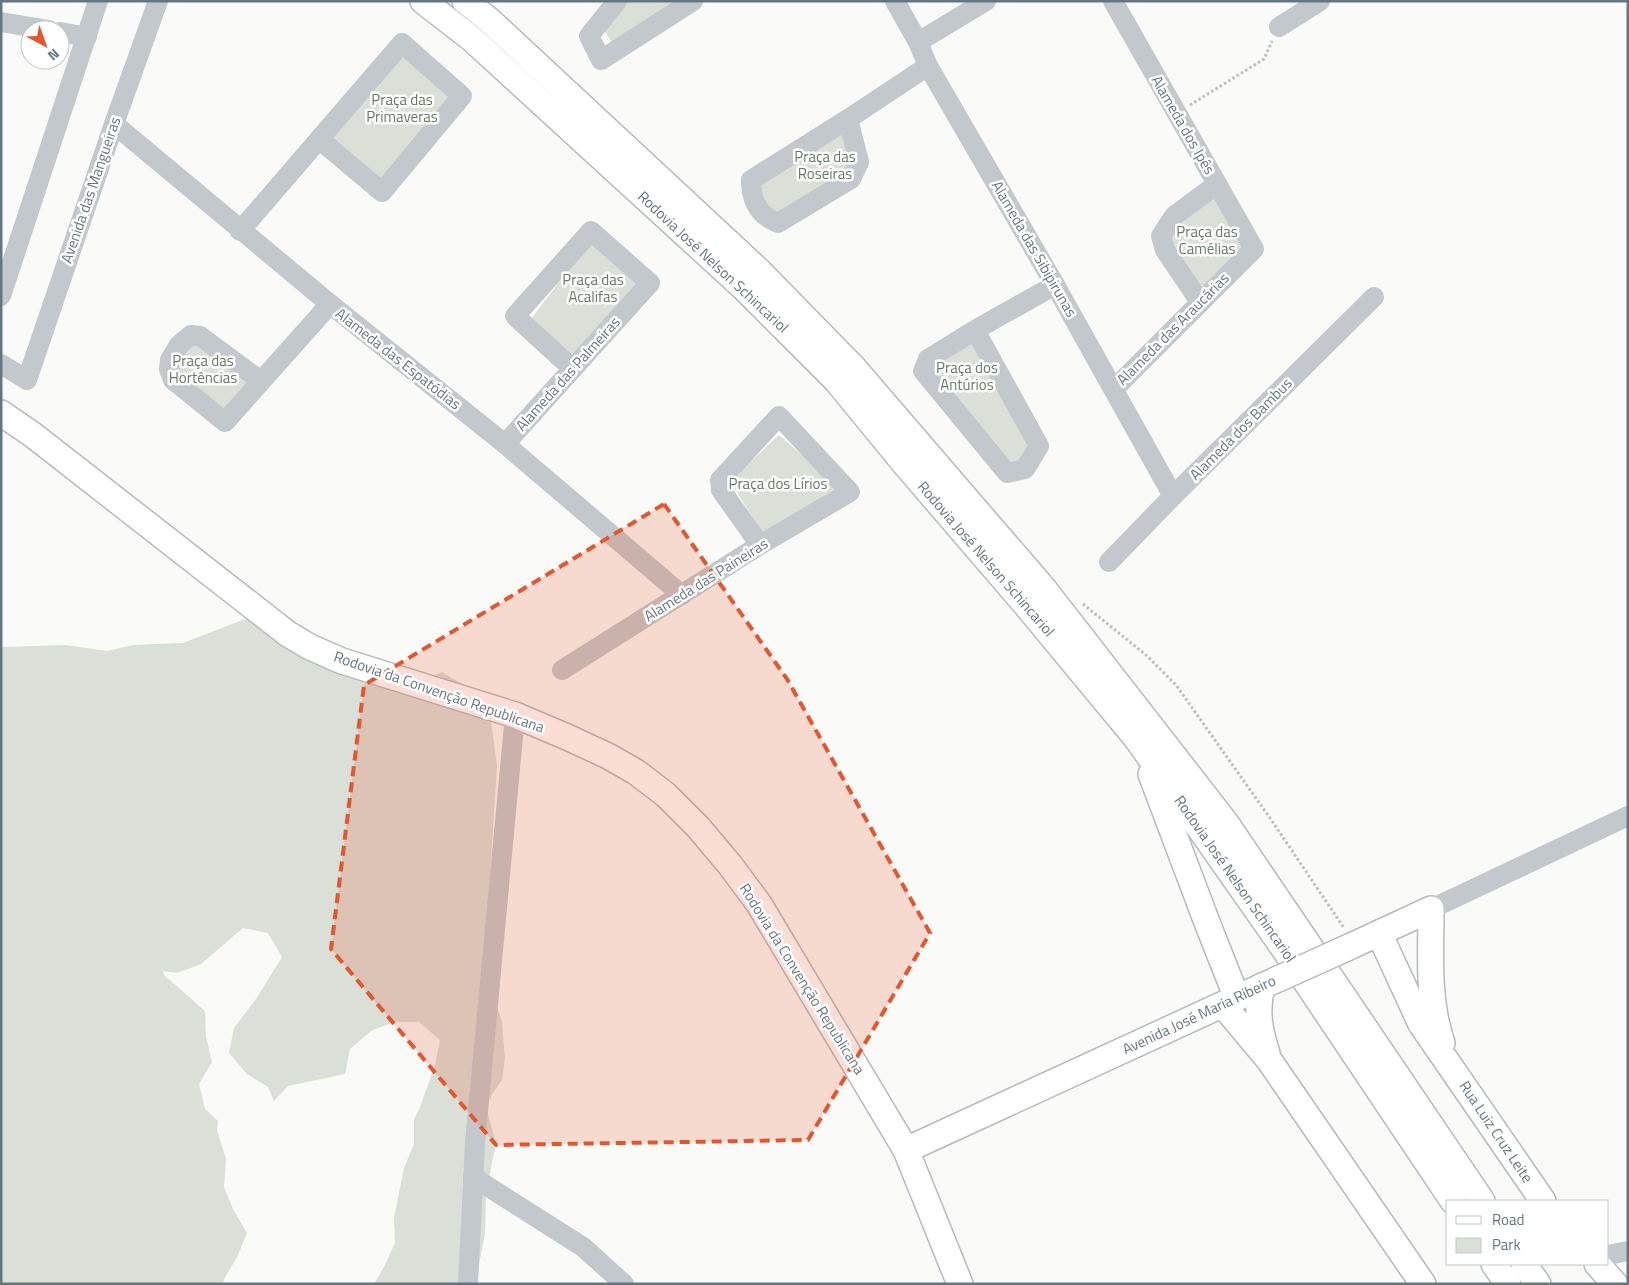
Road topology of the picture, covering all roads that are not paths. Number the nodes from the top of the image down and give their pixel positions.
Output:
1 (98, 1) edge
2 (158, 1) edge
3 (423, 1) edge
4 (465, 1) edge
5 (617, 1) edge
6 (693, 1) edge
7 (895, 1) edge
8 (986, 1) edge
9 (1112, 1) edge
10 (1320, 1) edge
11 (1, 22) edge
12 (20, 25) edge
13 (1278, 27) road end
14 (70, 34) edge
15 (87, 37) junction
16 (918, 42) junction
17 (928, 66) junction
18 (848, 120) junction
19 (114, 124) junction
20 (319, 139) junction
21 (1217, 184) junction
22 (240, 231) junction
23 (1254, 249) joint
24 (1055, 285) junction
25 (1, 296) edge
26 (1374, 297) dead end
27 (1200, 302) junction
28 (330, 304) junction
29 (975, 330) junction
30 (1, 364) edge
31 (573, 369) junction
32 (260, 381) junction
33 (1114, 389) junction
34 (1, 413) edge
35 (505, 444) junction
36 (1173, 496) junction
37 (760, 545) junction
38 (1109, 562) dead end
39 (682, 594) junction
40 (562, 670) dead end
41 (515, 715) junction
42 (1138, 739) junction
43 (1628, 816) edge
44 (1431, 909) junction
45 (1379, 933) junction
46 (1270, 982) junction
47 (1230, 1001) junction
48 (1269, 1060) junction
49 (1449, 1062) junction
50 (906, 1150) junction
51 (473, 1177) junction
52 (1452, 1200) edge
53 (1481, 1200) edge
54 (1542, 1200) edge
55 (1628, 1251) edge
56 (1609, 1255) edge
57 (1495, 1265) edge
58 (1525, 1265) edge
59 (1598, 1265) edge
60 (468, 1284) edge
61 (624, 1284) edge
62 (960, 1284) edge
63 (1423, 1284) edge
64 (1508, 1284) edge
65 (1538, 1284) edge
66 (1615, 1284) edge

1 - 15 street
2 - 19 street, Avenida das Mangueiras
3 - 42 main road, Rodovia José Nelson Schincariol
4 - 53 main road, Rodovia José Nelson Schincariol
5 - 6 street
7 - 16 street, Alameda das Sibipirunas
8 - 16 street
9 - 21 street, Alameda dos Ipês
10 - 13 street
11 - 12 street
14 - 15 street
15 - 25 street
16 - 17 street, Alameda das Sibipirunas
17 - 18 street
17 - 24 street, Alameda das Sibipirunas
18 - 18 street
19 - 22 street, Alameda das Espatódias
19 - 30 street, Avenida das Mangueiras
20 - 20 street
20 - 22 street
21 - 23 street, Alameda dos Ipês
21 - 27 street
22 - 28 street, Alameda das Espatódias
23 - 27 street, Alameda das Araucárias
24 - 29 street
24 - 33 street, Alameda das Sibipirunas
26 - 36 street, Alameda dos Bambus
27 - 33 street, Alameda das Araucárias
28 - 32 street
28 - 35 street, Alameda das Espatódias
29 - 29 street
31 - 31 street, Alameda das Palmeiras
31 - 35 street, Alameda das Palmeiras
32 - 32 street
33 - 36 street, Alameda das Sibipirunas
34 - 41 main road, Rodovia da Convenção Republicana
35 - 39 street, Alameda das Espatódias
36 - 38 street, Alameda dos Bambus
37 - 37 street, Alameda das Paineiras
37 - 39 street, Alameda das Paineiras
39 - 40 street, Alameda das Paineiras
41 - 50 main road, Rodovia da Convenção Republicana
41 - 51 street
42 - 47 main road
42 - 52 main road, Rodovia José Nelson Schincariol
43 - 44 street, Avenida José Maria Ribeiro
44 - 45 main road, Avenida José Maria Ribeiro
44 - 49 main road, Rua Luiz Cruz Leite
45 - 46 main road, Avenida José Maria Ribeiro, bridge
45 - 49 main road, Rua Luiz Cruz Leite
46 - 47 main road, Avenida José Maria Ribeiro
46 - 48 main road
47 - 48 main road
47 - 50 main road, Avenida José Maria Ribeiro
48 - 63 main road
49 - 54 main road, Rua Luiz Cruz Leite
50 - 62 main road, Rodovia da Convenção Republicana
51 - 60 street
51 - 61 street
55 - 56 street
57 - 64 main road
58 - 65 main road
59 - 66 main road

